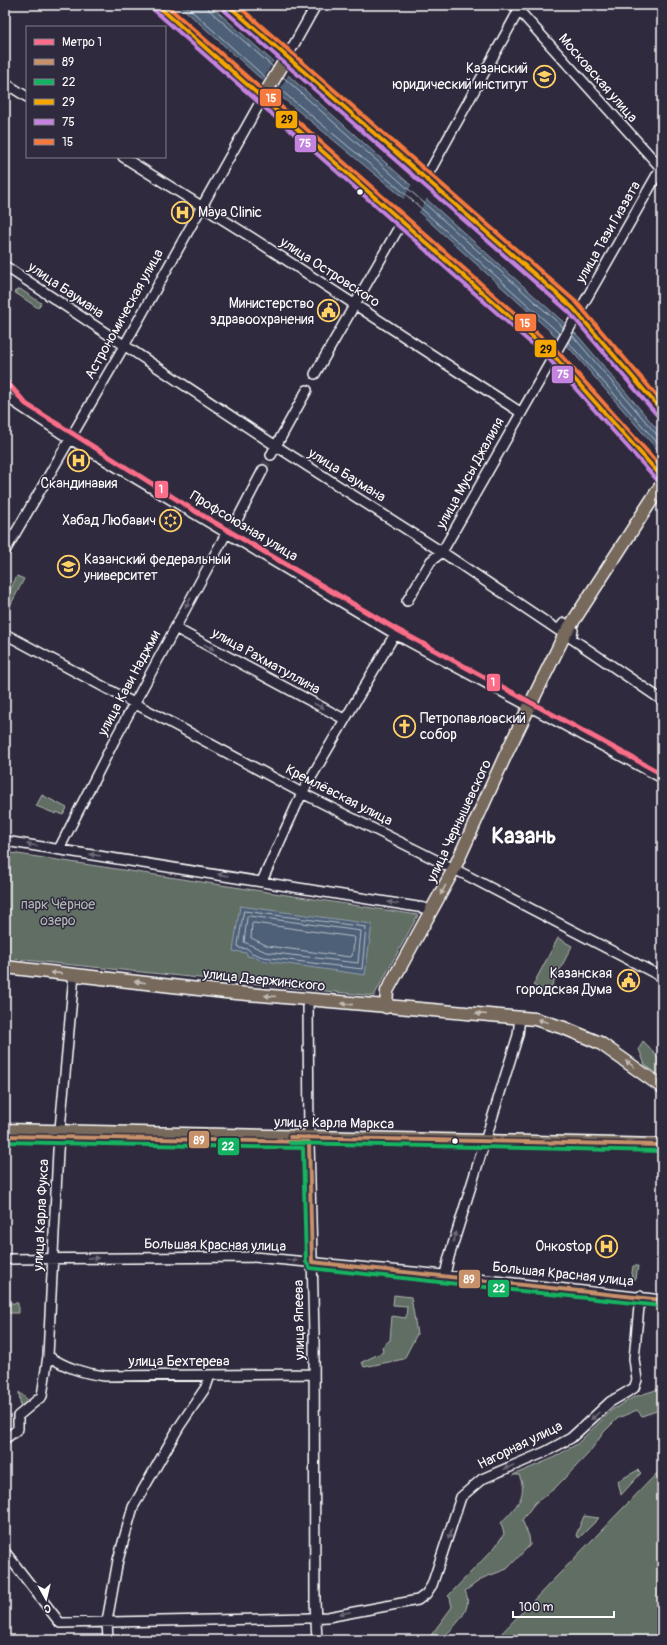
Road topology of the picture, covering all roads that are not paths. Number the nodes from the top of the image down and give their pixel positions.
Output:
1 (157, 5) edge
2 (228, 5) edge
3 (316, 5) edge
4 (516, 8) edge
5 (285, 59) junction
6 (5, 83) edge
7 (265, 95) junction
8 (26, 96) edge
9 (125, 158) edge
10 (662, 168) edge
11 (426, 178) junction
12 (201, 207) junction
13 (402, 222) junction
14 (5, 266) edge
15 (355, 304) junction
16 (576, 316) junction
17 (124, 346) junction
18 (555, 352) junction
19 (315, 374) dead end
20 (307, 390) dead end
21 (5, 396) edge
22 (662, 411) edge
23 (520, 412) junction
24 (70, 439) junction
25 (276, 446) junction
26 (271, 455) tunnel mouth
27 (263, 470) tunnel mouth
28 (662, 477) edge
29 (662, 484) edge
30 (238, 518) dead end
31 (227, 532) junction
32 (5, 551) edge
33 (442, 552) junction
34 (406, 601) dead end
35 (569, 627) junction
36 (175, 628) junction
37 (5, 634) edge
38 (395, 634) junction
39 (662, 700) edge
40 (135, 702) junction
41 (528, 707) junction
42 (344, 719) junction
43 (662, 778) edge
44 (302, 793) junction
45 (5, 841) edge
46 (59, 849) junction
47 (454, 869) junction
48 (262, 881) junction
49 (431, 911) junction
50 (5, 967) edge
51 (74, 975) junction
52 (662, 976) edge
53 (308, 1000) junction
54 (386, 1007) junction
55 (520, 1017) junction
56 (662, 1087) edge
57 (5, 1130) edge
58 (59, 1134) junction
59 (5, 1136) edge
60 (309, 1140) junction
61 (484, 1143) junction
62 (662, 1145) edge
63 (662, 1149) edge
64 (54, 1258) junction
65 (5, 1259) edge
66 (312, 1262) junction
67 (445, 1275) junction
68 (640, 1296) junction
69 (662, 1300) edge
70 (48, 1356) junction
71 (314, 1374) junction
72 (210, 1375) junction
73 (5, 1439) edge
74 (5, 1552) edge
75 (316, 1617) junction
76 (107, 1621) junction
77 (108, 1640) edge
78 (317, 1640) edge

1 - 7 main road
2 - 5 main road
3 - 5 street
4 - 10 street, Московская улица
4 - 11 street
5 - 7 main road
5 - 11 main road
6 - 8 street
7 - 12 street, Астрономическая улица
7 - 13 main road
9 - 12 street, улица Островского
10 - 16 street, улица Тази Гиззата
11 - 16 main road
12 - 15 street, улица Островского
12 - 17 street, Астрономическая улица
13 - 15 street
13 - 18 main road
14 - 17 street, улица Баумана
15 - 19 street
15 - 23 street, улица Островского
16 - 18 street, улица Тази Гиззата
16 - 22 main road
17 - 24 street, Астрономическая улица
17 - 25 street, улица Баумана
18 - 23 street, улица Мусы Джалиля
18 - 28 main road
20 - 25 street
21 - 24 street, Профсоюзная улица
23 - 33 street, улица Мусы Джалиля
24 - 31 street, Профсоюзная улица
24 - 32 street, Астрономическая улица
25 - 26 street
25 - 33 street, улица Баумана
27 - 30 street
29 - 35 main road, улица Чернышевского
31 -> 36 street, улица Кави Наджми
31 - 38 street, Профсоюзная улица
33 - 34 street, улица Мусы Джалиля
33 - 35 street, улица Баумана
35 - 39 street
35 - 41 main road, улица Чернышевского
36 - 40 street, улица Кави Наджми
36 -> 42 street, улица Рахматуллина
37 - 40 street, Кремлёвская улица
38 - 41 street, Профсоюзная улица
38 - 42 street
40 - 44 street, Кремлёвская улица
40 - 46 street, улица Кави Наджми
41 - 43 street, Профсоюзная улица
41 - 47 main road, улица Чернышевского
42 - 44 street
44 - 47 street, Кремлёвская улица
44 - 48 street
46 -> 45 street
48 -> 46 street
47 -> 49 main road, улица Чернышевского
47 - 52 street, Кремлёвская улица
49 -> 48 street
49 - 54 main road, улица Чернышевского
51 -> 50 main road, улица Дзержинского
53 -> 51 main road, улица Дзержинского
51 - 58 street, улица Карла Фукса
54 -> 53 main road, улица Дзержинского
53 - 60 street, улица Япеева
55 -> 54 main road, улица Дзержинского
56 -> 55 main road, улица Дзержинского
55 - 61 street
57 - 58 main road, улица Карла Маркса
58 - 59 main road, улица Карла Маркса
58 - 60 main road, улица Карла Маркса
58 - 64 street, улица Карла Фукса
60 - 61 main road, улица Карла Маркса
60 - 66 street, улица Япеева
61 - 62 main road, улица Карла Маркса
61 - 63 main road, улица Карла Маркса
67 -> 61 street
64 - 65 street, Большая Красная улица
64 -> 66 street, Большая Красная улица
64 - 70 street, улица Карла Фукса
66 - 67 street, Большая Красная улица
66 - 71 street, улица Япеева
67 - 68 street, Большая Красная улица
68 - 69 street, Большая Красная улица
68 -> 75 street, Нагорная улица
70 - 72 street, улица Бехтерева
70 - 73 street, улица Карла Фукса
71 - 72 street, улица Бехтерева
71 - 75 street, улица Япеева
72 - 76 street
74 - 76 street, Нагорная улица
75 - 76 street, Нагорная улица
75 - 78 street, улица Япеева
76 - 77 street

